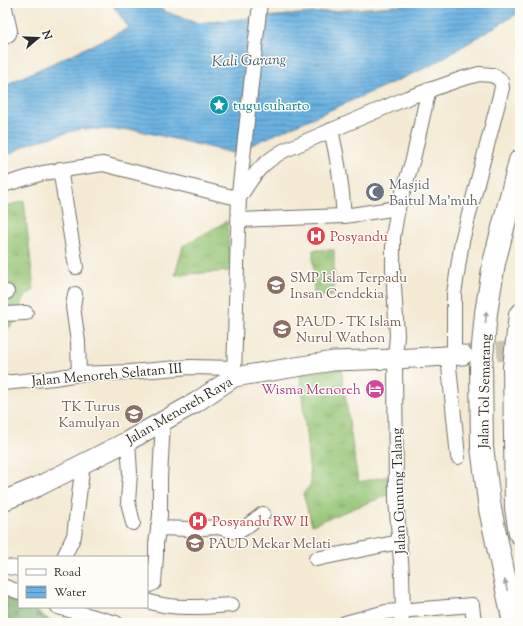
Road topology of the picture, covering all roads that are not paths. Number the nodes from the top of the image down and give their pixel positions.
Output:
1 (4, 3) edge
2 (260, 3) edge
3 (3, 38) edge
4 (429, 89) junction
5 (331, 130) junction
6 (520, 161) edge
7 (60, 169) junction
8 (3, 185) edge
9 (239, 198) junction
10 (398, 208) junction
11 (344, 216) junction
12 (239, 220) junction
13 (76, 267) dead end
14 (75, 294) dead end
15 (26, 313) dead end
16 (3, 314) edge
17 (520, 315) edge
18 (455, 356) junction
19 (395, 359) junction
20 (234, 373) junction
21 (79, 374) junction
22 (3, 383) edge
23 (163, 421) junction
24 (128, 440) junction
25 (458, 457) dead end
26 (83, 463) junction
27 (3, 501) edge
28 (263, 514) dead end
29 (133, 523) dead end
30 (158, 528) junction
31 (520, 533) edge
32 (399, 542) junction
33 (64, 556) edge
34 (316, 559) dead end
35 (3, 566) edge
36 (18, 569) edge
37 (148, 585) edge
38 (3, 586) edge
39 (18, 592) edge
40 (148, 601) edge
41 (232, 605) dead end
42 (62, 608) edge
43 (402, 617) edge
44 (116, 623) edge
45 (345, 623) edge
46 (474, 623) edge
47 (514, 623) edge

1 - 3 street
2 - 9 street
4 - 5 street
4 - 10 street, Jalan Gunung Talang
4 - 18 street
5 - 9 street
5 - 11 street
47 -> 6 highway, Jalan Tol Semarang
7 - 8 street
7 - 9 street
7 - 13 street
9 - 12 street
10 - 11 street
10 - 19 street, Jalan Gunung Talang
11 - 12 street
12 - 20 street
14 - 21 street
15 - 16 street
17 - 31 highway, Jalan Tol Semarang
18 - 19 main road, Jalan Menoreh Raya
18 - 25 street
19 - 20 main road, Jalan Menoreh Raya
19 - 32 street, Jalan Gunung Talang
20 - 21 street, Jalan Menoreh Selatan III
20 - 23 main road, Jalan Menoreh Raya
21 - 22 street, Jalan Menoreh Selatan III
23 - 24 main road, Jalan Menoreh Raya
23 - 30 street
24 - 26 main road, Jalan Menoreh Raya
24 - 29 street
26 - 27 main road, Jalan Menoreh Raya
26 - 33 street
28 - 30 street
30 - 37 street
32 - 34 street
32 - 43 street, Jalan Gunung Talang
35 - 36 street
38 - 39 street
40 - 41 street
42 - 44 street
43 - 45 street
43 - 46 street

